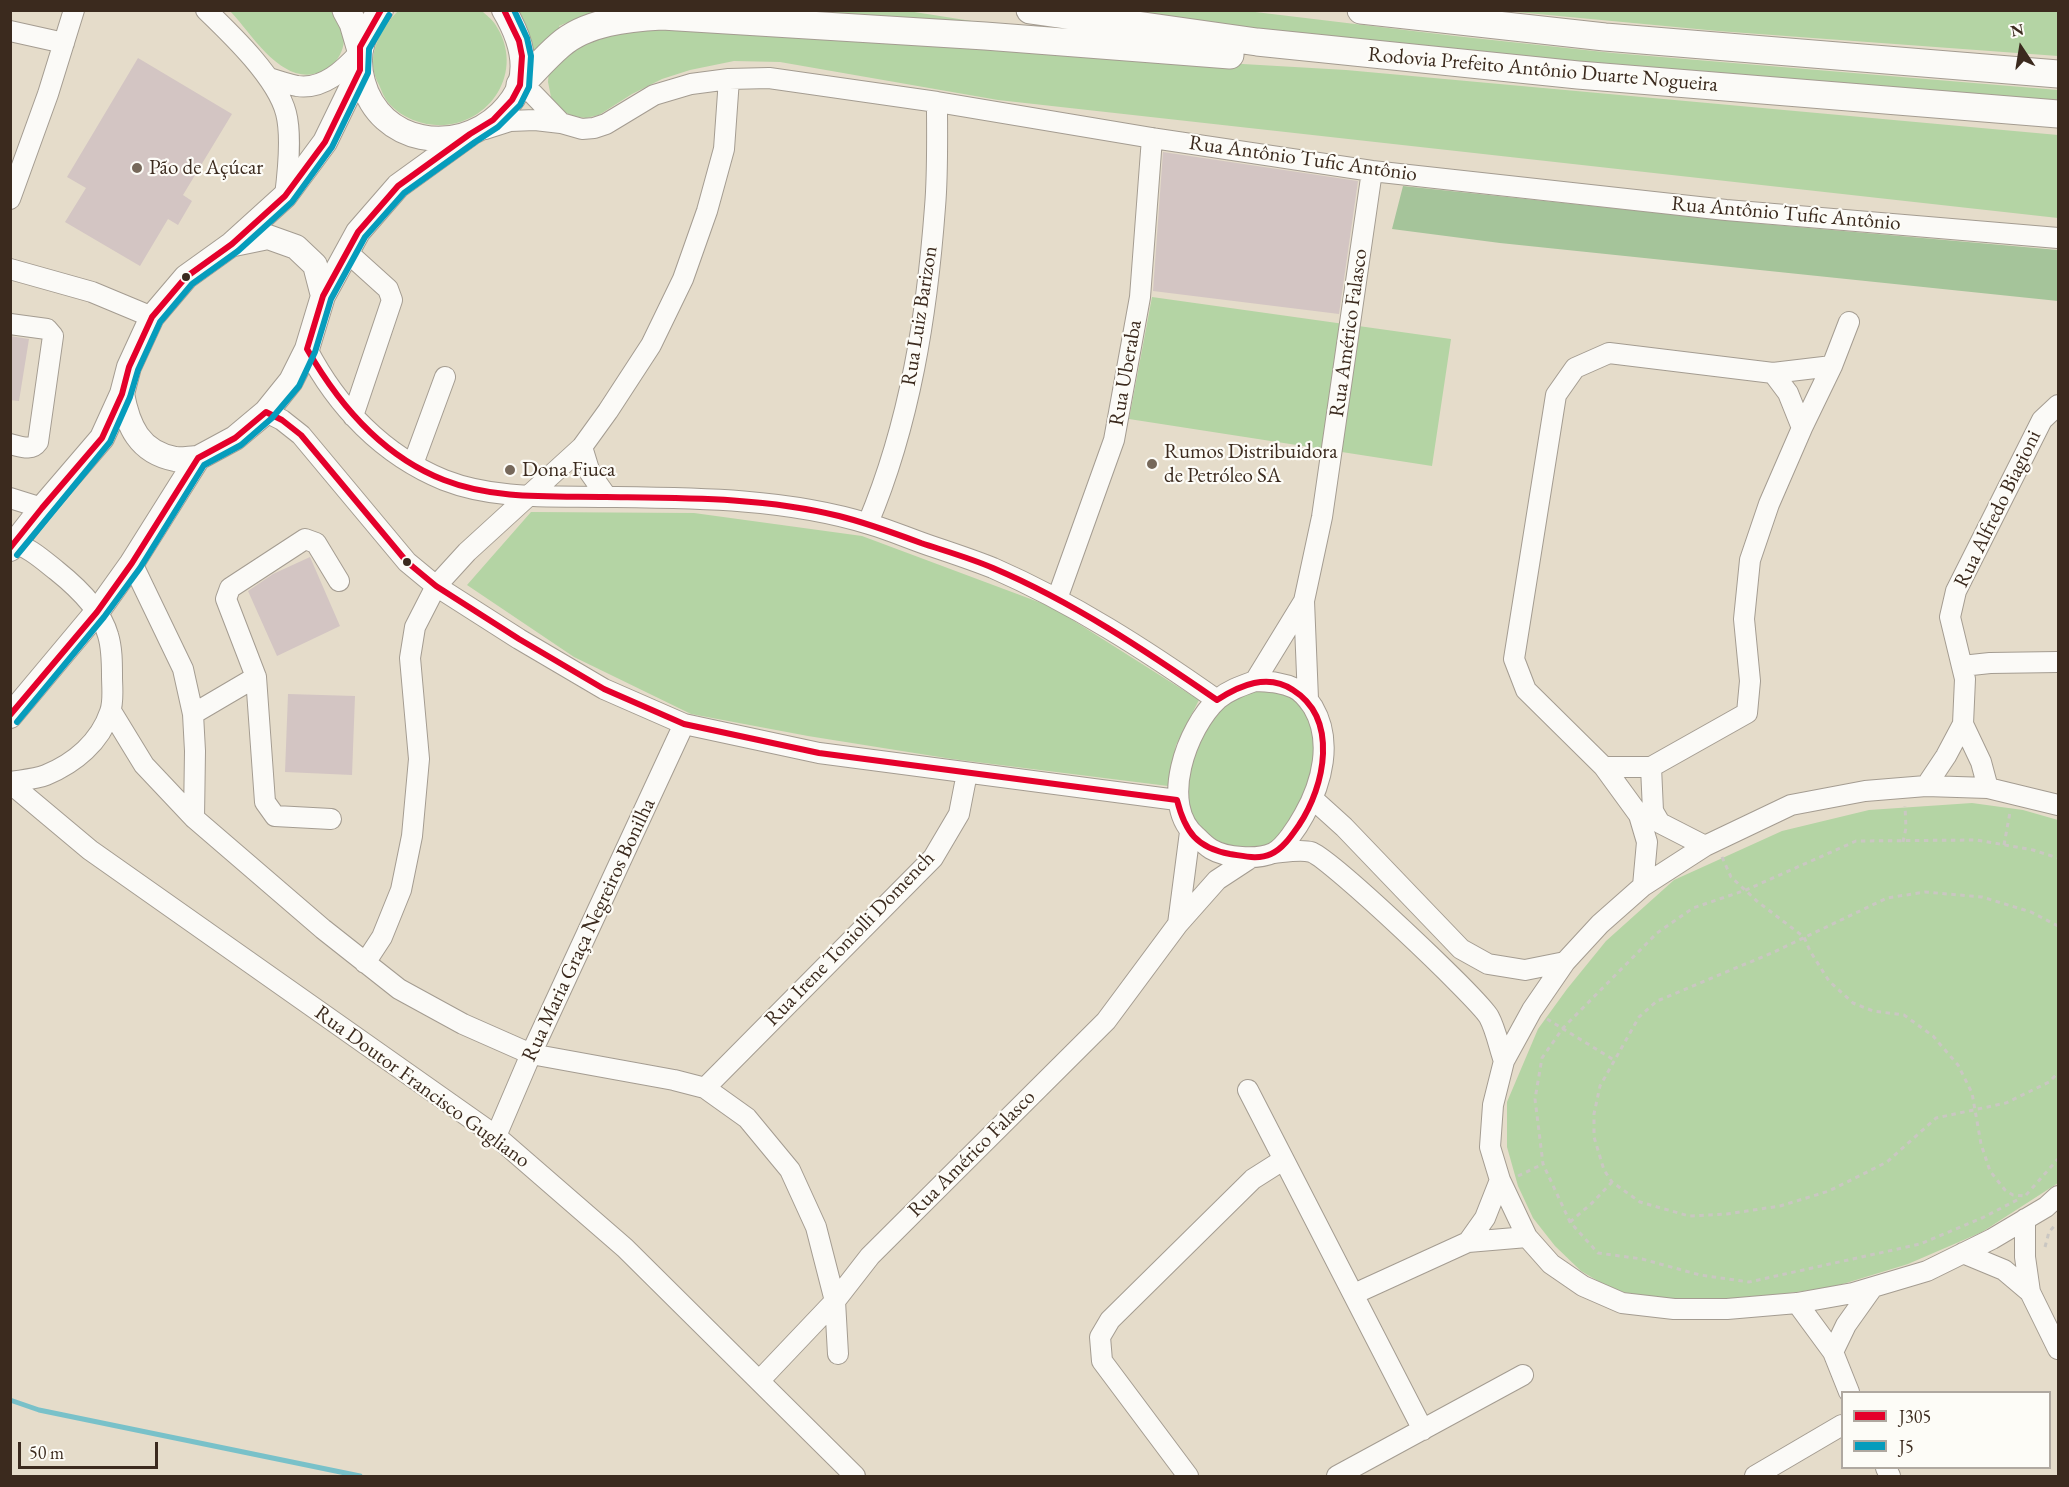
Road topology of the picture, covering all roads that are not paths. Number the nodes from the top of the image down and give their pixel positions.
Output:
1 (74, 10) edge
2 (206, 10) edge
3 (346, 10) edge
4 (381, 10) edge
5 (504, 10) edge
6 (1030, 10) edge
7 (1361, 10) edge
8 (1411, 10) edge
9 (1463, 22) junction
10 (10, 31) edge
11 (64, 43) junction
12 (360, 57) junction
13 (1454, 62) junction
14 (2058, 74) edge
15 (269, 78) junction
16 (729, 79) junction
17 (520, 85) junction
18 (937, 102) junction
19 (2058, 114) edge
20 (561, 123) junction
21 (474, 133) junction
22 (1152, 138) junction
23 (1372, 171) junction
24 (285, 196) junction
25 (10, 199) edge
26 (2058, 238) edge
27 (232, 244) junction
28 (347, 252) junction
29 (10, 269) edge
30 (323, 296) junction
31 (152, 317) junction
32 (1849, 322) dead end
33 (10, 324) edge
34 (308, 349) junction
35 (1832, 366) junction
36 (1773, 373) junction
37 (445, 377) dead end
38 (122, 394) junction
39 (2058, 405) edge
40 (266, 412) junction
41 (353, 416) junction
42 (1802, 428) junction
43 (10, 444) edge
44 (582, 447) junction
45 (198, 458) junction
46 (412, 464) junction
47 (528, 496) junction
48 (607, 497) junction
49 (10, 498) edge
50 (42, 508) junction
51 (868, 524) junction
52 (12, 545) edge
53 (132, 562) junction
54 (339, 581) dead end
55 (436, 586) junction
56 (1057, 599) junction
57 (1304, 601) junction
58 (97, 612) junction
59 (2058, 662) edge
60 (1962, 666) junction
61 (255, 676) junction
62 (1254, 681) junction
63 (1217, 699) junction
64 (1308, 699) junction
65 (111, 711) junction
66 (193, 714) junction
67 (10, 716) edge
68 (684, 724) junction
69 (1963, 724) junction
70 (1651, 766) junction
71 (1604, 767) junction
72 (967, 773) junction
73 (10, 783) edge
74 (1926, 786) junction
75 (1988, 788) junction
76 (1313, 799) junction
77 (1177, 800) junction
78 (2058, 805) edge
79 (1646, 813) junction
80 (194, 818) junction
81 (331, 819) dead end
82 (1190, 832) junction
83 (1705, 846) junction
84 (1274, 853) junction
85 (1249, 859) junction
86 (1642, 886) junction
87 (1178, 924) junction
88 (1450, 937) junction
89 (1430, 957) junction
90 (1565, 962) junction
91 (365, 963) junction
92 (531, 1054) junction
93 (1504, 1061) junction
94 (705, 1088) junction
95 (1248, 1090) dead end
96 (496, 1136) junction
97 (1283, 1160) junction
98 (1500, 1180) junction
99 (2058, 1196) edge
100 (2025, 1219) junction
101 (1527, 1238) junction
102 (1468, 1242) junction
103 (1963, 1253) junction
104 (1873, 1287) junction
105 (2030, 1292) junction
106 (1354, 1294) junction
107 (834, 1301) junction
108 (1797, 1304) junction
109 (2056, 1339) edge
110 (1833, 1352) junction
111 (838, 1354) dead end
112 (1523, 1375) dead end
113 (760, 1380) junction
114 (1849, 1391) edge
115 (1841, 1426) edge
116 (1423, 1430) junction
117 (855, 1476) edge
118 (1188, 1476) edge
119 (1337, 1476) edge
120 (1755, 1476) edge

1 - 11 street
2 - 15 street
3 - 12 highway
4 - 12 main road
5 - 17 main road
6 - 13 highway, Rodovia Prefeito Antônio Duarte Nogueira
7 - 9 highway, Rodovia Prefeito Antônio Duarte Nogueira
8 - 9 highway
9 - 14 highway, Rodovia Prefeito Antônio Duarte Nogueira
10 - 11 street
11 - 25 street
12 - 15 street
12 - 21 main road
12 - 24 main road
13 - 17 highway
13 - 19 highway, Rodovia Prefeito Antônio Duarte Nogueira
15 - 24 street
16 - 18 street, Rua Antônio Tufic Antônio
16 - 20 street, Rua Antônio Tufic Antônio
16 - 44 street
17 - 20 street
17 - 21 main road
18 - 22 street, Rua Antônio Tufic Antônio
18 - 51 street, Rua Luiz Barizon
20 - 21 street, Rua Antônio Tufic Antônio
21 - 28 main road
22 - 23 street, Rua Antônio Tufic Antônio
22 - 56 street, Rua Uberaba
23 - 26 street, Rua Antônio Tufic Antônio
23 - 57 street, Rua Américo Falasco
24 - 27 main road
27 - 30 main road
27 - 31 main road
28 - 30 main road
28 - 41 street
29 - 31 street
30 - 34 main road
31 - 38 main road
32 - 35 street
33 - 43 street
34 - 40 main road
34 - 41 street
35 - 36 street
35 - 42 street
36 - 42 street
36 - 71 street
37 - 46 street
38 - 45 main road
38 - 50 main road
39 - 60 street, Rua Alfredo Biagioni
40 - 45 main road
40 - 55 street
41 - 46 street
42 - 70 street
44 - 47 street
44 - 48 street
45 - 53 main road
46 - 47 street
47 - 48 street
47 - 55 street
48 - 51 street
49 - 50 street
50 - 52 main road
51 - 56 street
52 - 58 street
53 - 58 main road
53 - 66 street
54 - 61 street
55 - 68 street
55 - 91 street
56 - 63 street
57 - 62 street, Rua Américo Falasco
57 - 64 street, Rua Américo Falasco
58 - 65 street
58 - 67 main road
59 - 60 street
60 - 69 street, Rua Alfredo Biagioni
61 - 66 street
61 - 81 street
62 - 63 street
62 - 64 street
63 - 77 street
64 - 76 street
65 - 73 street
65 - 80 street
66 - 80 street
68 - 72 street
68 - 92 street, Rua Maria Graça Negreiros Bonilha
69 - 74 street
69 - 75 street
70 - 71 street
70 - 79 street
71 - 79 street
72 - 77 street
72 - 94 street, Rua Irene Toniolli Domench
73 - 96 street, Rua Doutor Francisco Gugliano
74 - 75 street
74 - 83 street
75 - 78 street
76 - 84 street
76 - 88 street
77 - 82 street
79 - 83 street
79 - 86 street
80 - 91 street
82 - 85 street
82 - 87 street, Rua Américo Falasco
83 - 86 street
84 - 85 street
84 - 89 street
85 - 87 street, Rua Américo Falasco
86 - 90 street
87 - 107 street, Rua Américo Falasco
88 - 89 street
88 - 90 street
89 - 93 street
90 - 93 street
91 - 92 street
92 - 94 street
92 - 96 street, Rua Maria Graça Negreiros Bonilha
93 - 98 street
94 - 107 street
95 - 97 street
96 - 113 street, Rua Doutor Francisco Gugliano
97 - 106 street
97 - 118 street
98 - 101 street
98 - 102 street
99 - 100 street
100 - 103 street
100 - 105 street
101 - 102 street
101 - 108 street
102 - 106 street
103 - 104 street
103 - 105 street
104 - 108 street
104 - 110 street
105 - 109 street
106 - 116 street
107 - 111 street
107 - 113 street, Rua Américo Falasco
108 - 110 street
110 - 114 street
112 - 116 street
113 - 117 street, Rua Doutor Francisco Gugliano
115 - 120 street
116 - 119 street

